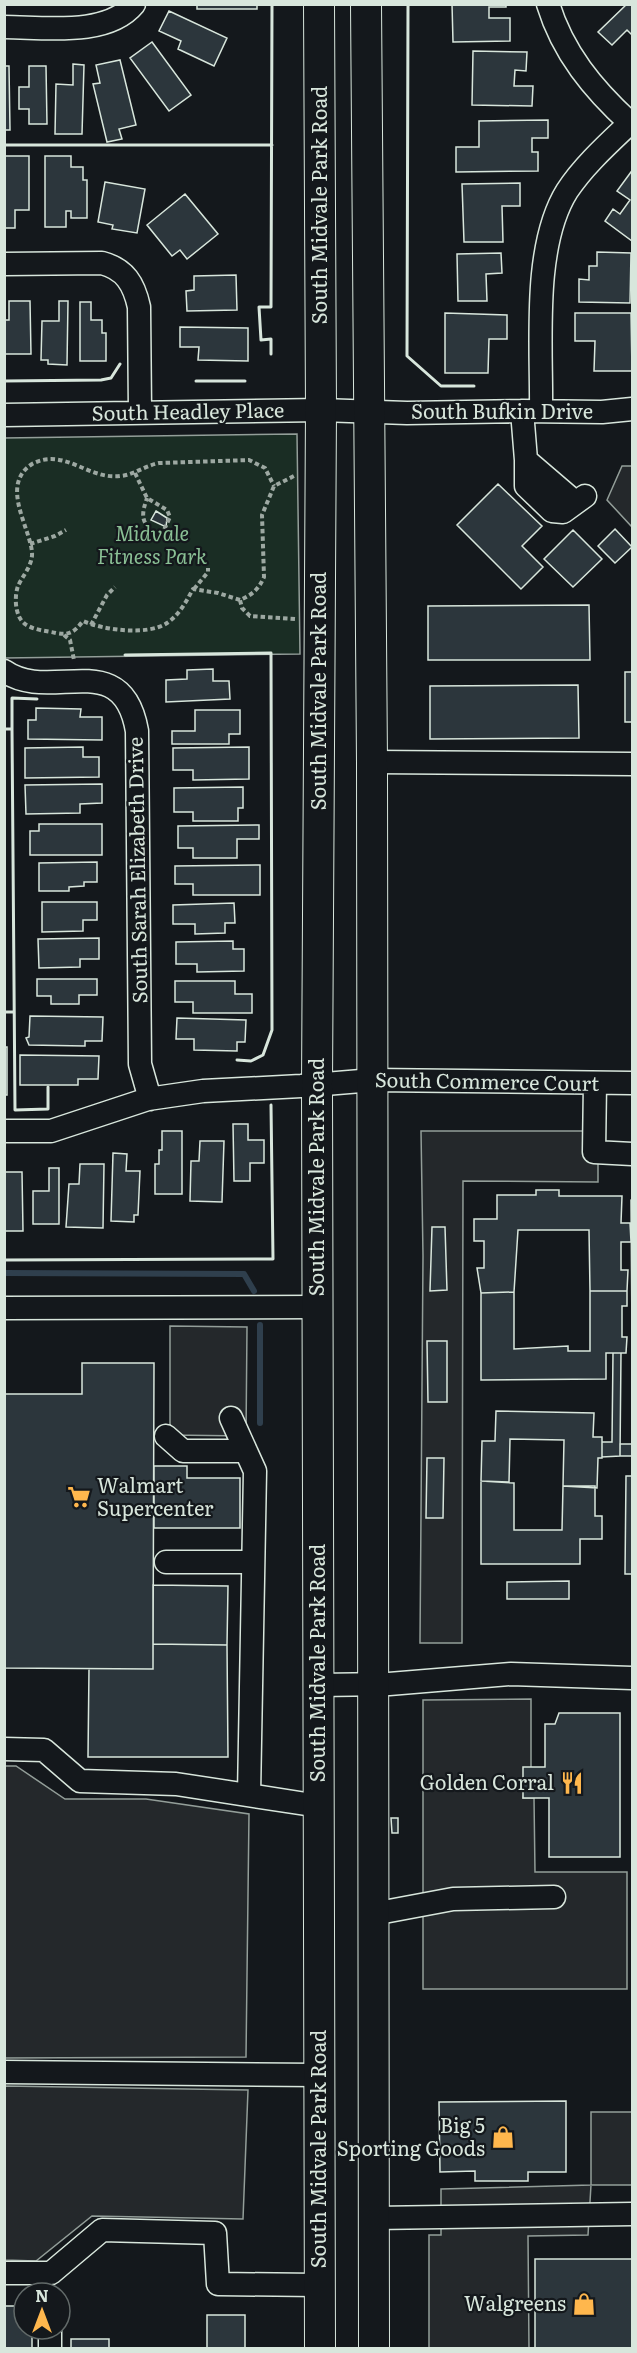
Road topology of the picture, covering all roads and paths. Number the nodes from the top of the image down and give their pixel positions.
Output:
1 (134, 4) edge
2 (320, 4) edge
3 (366, 4) edge
4 (548, 4) edge
5 (4, 27) edge
6 (631, 122) edge
7 (4, 264) edge
8 (633, 409) edge
9 (321, 410) junction
10 (370, 411) junction
11 (532, 411) junction
12 (140, 412) junction
13 (4, 415) edge
14 (135, 473) junction
15 (577, 496) dead end
16 (147, 498) junction
17 (66, 530) dead end
18 (30, 544) junction
19 (208, 568) dead end
20 (115, 587) dead end
21 (193, 590) junction
22 (240, 600) junction
23 (319, 619) junction
24 (91, 625) junction
25 (64, 634) junction
26 (74, 660) dead end
27 (4, 671) edge
28 (372, 762) junction
29 (633, 764) edge
30 (373, 1080) junction
31 (595, 1083) junction
32 (633, 1083) edge
33 (329, 1084) junction
34 (150, 1099) junction
35 (4, 1131) edge
36 (633, 1154) edge
37 (317, 1307) junction
38 (4, 1308) edge
39 (231, 1418) dead end
40 (166, 1436) dead end
41 (246, 1451) junction
42 (166, 1562) dead end
43 (253, 1562) junction
44 (633, 1678) edge
45 (373, 1684) junction
46 (318, 1685) junction
47 (4, 1749) edge
48 (249, 1796) junction
49 (319, 1806) junction
50 (554, 1897) dead end
51 (374, 1914) junction
52 (4, 2073) edge
53 (319, 2075) junction
54 (633, 2214) edge
55 (374, 2218) junction
56 (4, 2272) edge
57 (42, 2281) edge
58 (53, 2281) edge
59 (318, 2285) junction
60 (320, 2349) edge
61 (374, 2349) edge

1 - 5 street
2 - 9 main road, South Midvale Park Road
3 - 10 main road
4 - 6 street
6 - 11 street
7 - 12 street
8 - 11 street, South Bufkin Drive
9 - 10 street, South Headley Place
9 - 12 street, South Headley Place
9 - 23 main road, South Midvale Park Road
10 - 11 street, South Bufkin Drive
10 - 28 main road
11 - 15 street
12 - 13 street, South Headley Place
14 - 16 path
14 - 18 path
14 - 22 path
16 - 16 path
17 - 18 path
18 - 25 path
19 - 21 path
20 - 24 path
21 - 22 path
21 - 24 path
22 - 23 path
23 - 33 main road, South Midvale Park Road
24 - 25 path
25 - 26 path
27 - 34 street, South Sarah Elizabeth Drive
28 - 29 street
28 - 30 main road
30 - 31 street, South Commerce Court
30 - 33 street, South Commerce Court
30 - 45 main road
31 - 32 street, South Commerce Court
31 - 36 street
33 - 34 street, South Commerce Court
33 - 37 main road, South Midvale Park Road
34 - 35 street, South Commerce Court
37 - 38 street
37 - 46 main road, South Midvale Park Road
39 - 41 street
40 - 41 street
41 - 43 street
42 - 43 street
43 - 48 street
44 - 45 street
45 - 46 street
45 - 51 main road
46 - 49 main road, South Midvale Park Road
47 - 48 street
48 - 49 street
49 - 53 main road, South Midvale Park Road
50 - 51 street
51 - 55 main road
52 - 53 street
53 - 59 main road, South Midvale Park Road
54 - 55 street
55 - 61 main road
56 - 57 street
58 - 59 street
59 - 60 main road, South Midvale Park Road

